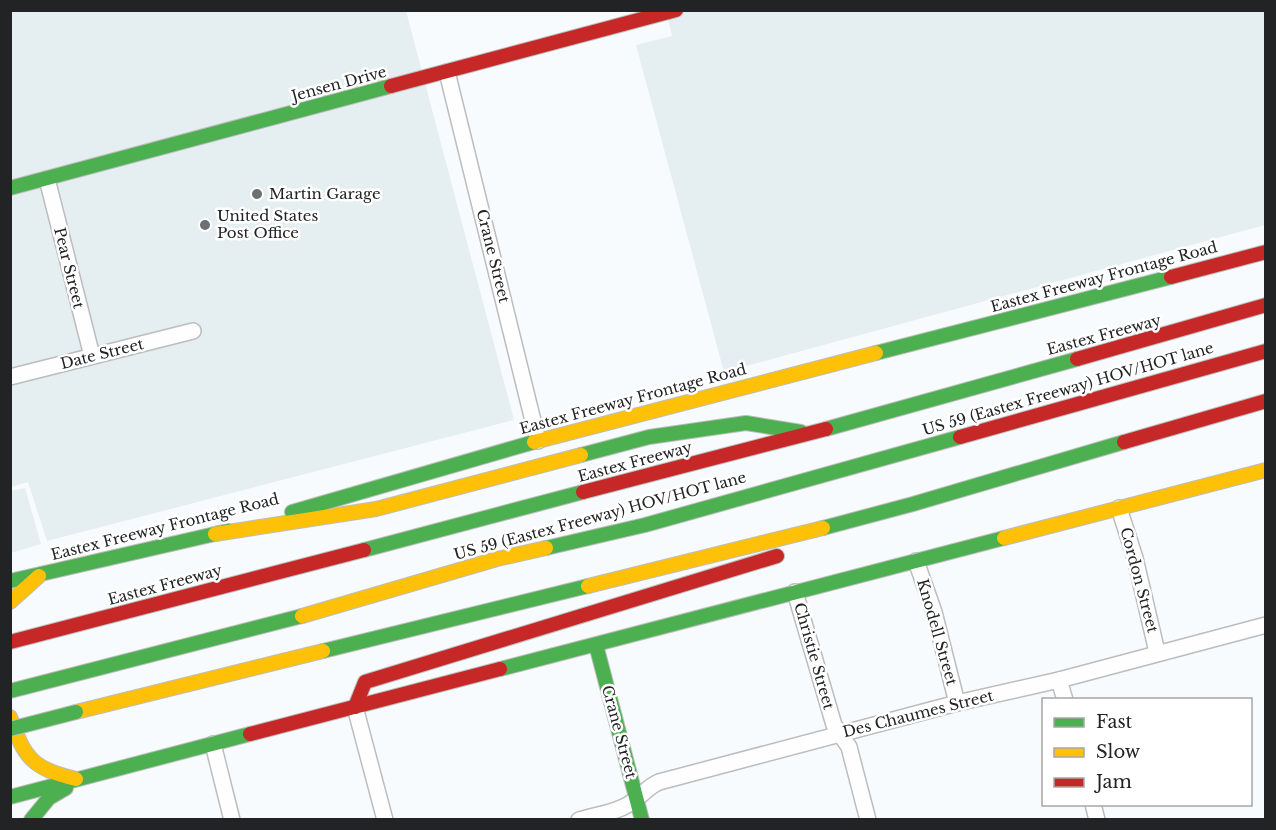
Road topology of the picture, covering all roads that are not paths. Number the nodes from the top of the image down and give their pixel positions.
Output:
1 (676, 10) edge
2 (447, 72) junction
3 (46, 179) junction
4 (10, 188) edge
5 (1266, 252) edge
6 (1266, 305) edge
7 (193, 331) dead end
8 (1266, 351) edge
9 (92, 356) junction
10 (10, 377) edge
11 (1266, 401) edge
12 (811, 433) junction
13 (538, 441) junction
14 (1266, 470) edge
15 (1119, 508) junction
16 (830, 526) junction
17 (215, 534) junction
18 (916, 561) junction
19 (41, 574) junction
20 (10, 581) edge
21 (795, 592) junction
22 (10, 602) edge
23 (1266, 625) edge
24 (10, 642) edge
25 (596, 645) junction
26 (1158, 652) junction
27 (64, 671) junction
28 (10, 678) edge
29 (1059, 680) junction
30 (10, 691) edge
31 (1065, 698) edge
32 (957, 703) junction
33 (355, 707) junction
34 (10, 717) edge
35 (10, 729) edge
36 (840, 733) junction
37 (213, 744) junction
38 (79, 780) junction
39 (10, 797) edge
40 (637, 799) junction
41 (31, 819) edge
42 (232, 819) edge
43 (386, 819) edge
44 (579, 819) edge
45 (642, 819) edge
46 (868, 819) edge

1 - 2 main road, Jensen Drive
2 - 3 main road, Jensen Drive
2 - 13 street, Crane Street
3 - 4 main road, Jensen Drive
3 - 9 street, Pear Street
5 - 13 main road, Eastex Freeway Frontage Road
6 - 12 main road, Eastex Freeway
7 - 9 street, Date Street
8 - 27 main road, US 59 (Eastex Freeway) HOV/HOT lane
9 - 10 street, Date Street
11 - 16 main road
12 - 17 main road
12 - 24 main road, Eastex Freeway
13 - 17 main road, Eastex Freeway Frontage Road
14 - 15 main road
15 - 18 main road
15 - 26 street, Cordon Street
16 - 33 main road
16 - 35 main road, bridge
17 - 19 main road, Eastex Freeway Frontage Road
18 - 21 main road
18 - 32 street, Knodell Street
19 - 20 main road, Eastex Freeway Frontage Road
19 - 22 main road
21 - 25 main road
21 - 36 street, Christie Street
23 - 26 street, Des Chaumes Street
25 - 33 main road
25 - 40 main road, Crane Street
26 - 29 street, Des Chaumes Street
27 - 28 main road
27 - 30 main road
29 - 31 street
29 - 32 street, Des Chaumes Street
32 - 36 street, Des Chaumes Street
33 - 37 main road
33 - 43 street
34 - 38 main road
36 - 40 street, Des Chaumes Street
36 - 46 street, Christie Street
37 - 38 main road
37 - 42 street
38 - 39 main road
38 - 41 main road
40 - 44 street, Des Chaumes Street
40 - 45 main road, Crane Street

